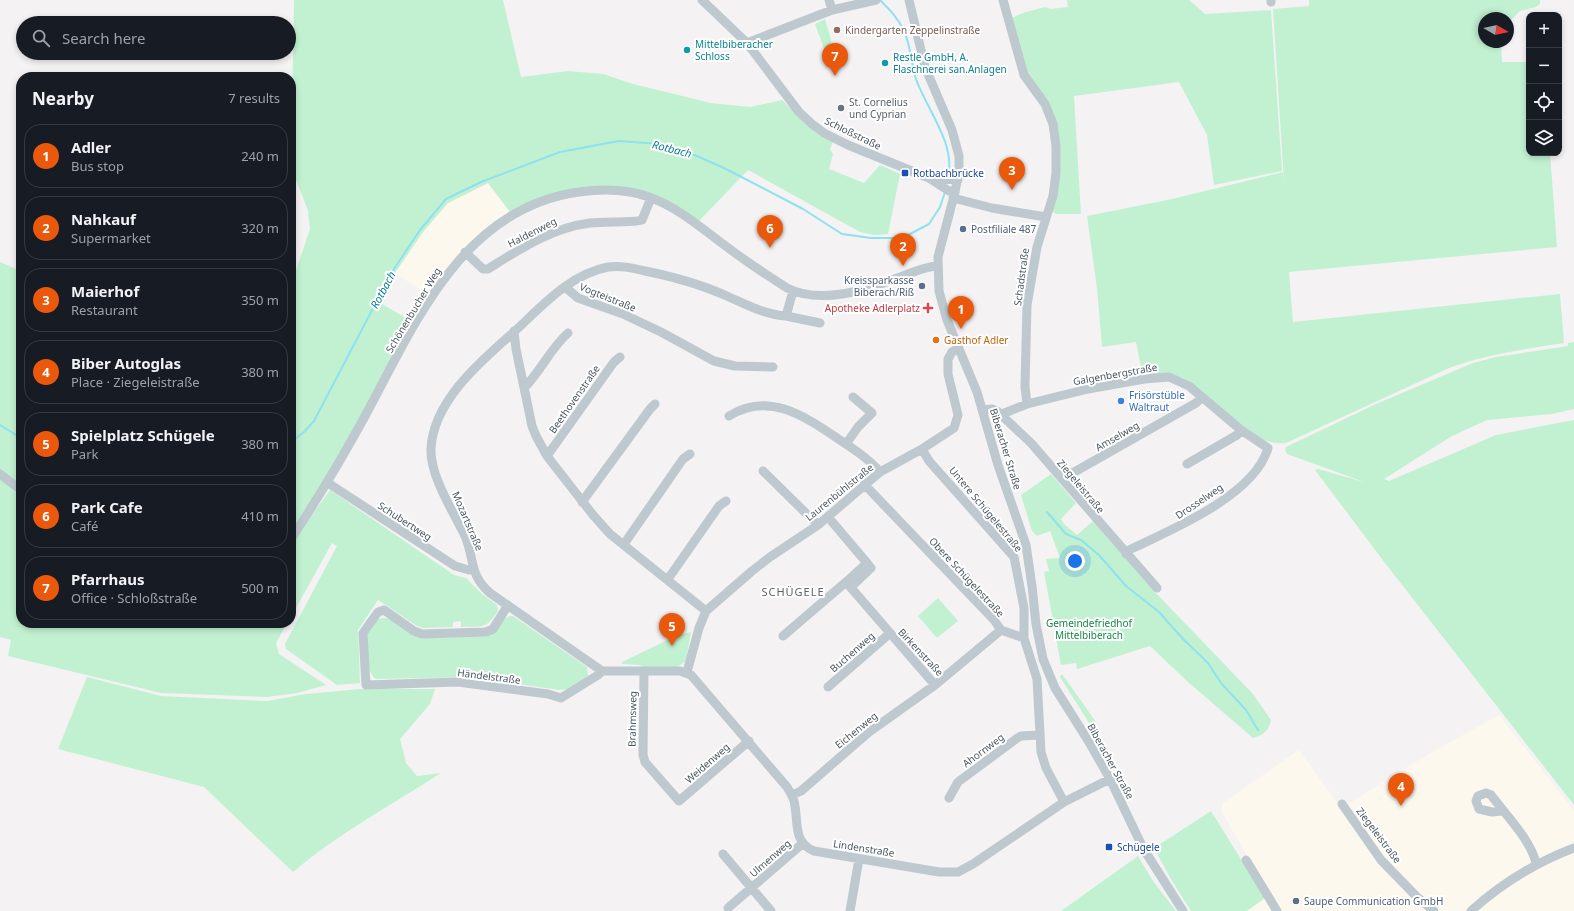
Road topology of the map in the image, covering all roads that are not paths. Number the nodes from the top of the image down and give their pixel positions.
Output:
1 (702, 0) edge
2 (829, 0) edge
3 (875, 0) edge
4 (909, 0) edge
5 (1003, 0) edge
6 (832, 10) junction
7 (747, 43) junction
8 (950, 187) junction
9 (651, 198) junction
10 (1046, 217) junction
11 (465, 252) junction
12 (938, 266) junction
13 (565, 287) junction
14 (793, 291) junction
15 (786, 316) junction
16 (820, 323) dead end
17 (514, 331) junction
18 (568, 333) dead end
19 (959, 348) junction
20 (620, 357) dead end
21 (773, 367) dead end
22 (524, 388) junction
23 (853, 397) dead end
24 (1202, 397) junction
25 (655, 404) dead end
26 (1027, 404) junction
27 (983, 410) junction
28 (1002, 414) junction
29 (728, 416) dead end
30 (1241, 430) junction
31 (846, 444) junction
32 (1268, 448) joint
33 (922, 449) junction
34 (690, 454) dead end
35 (548, 456) junction
36 (1187, 464) dead end
37 (763, 471) dead end
38 (880, 472) junction
39 (0, 474) edge
40 (1062, 480) junction
41 (328, 483) junction
42 (864, 484) junction
43 (16, 486) edge
44 (726, 501) dead end
45 (582, 502) junction
46 (828, 517) junction
47 (818, 525) junction
48 (296, 532) edge
49 (624, 544) junction
50 (1126, 554) junction
51 (473, 569) junction
52 (668, 579) junction
53 (849, 584) junction
54 (1157, 588) dead end
55 (508, 605) junction
56 (706, 611) junction
57 (1001, 630) junction
58 (889, 634) junction
59 (784, 636) dead end
60 (1024, 638) junction
61 (602, 671) junction
62 (644, 671) junction
63 (687, 672) junction
64 (935, 685) junction
65 (828, 687) dead end
66 (1040, 735) junction
67 (749, 741) junction
68 (1110, 779) junction
69 (792, 795) junction
70 (949, 798) dead end
71 (679, 801) joint
72 (1064, 802) junction
73 (1342, 804) dead end
74 (1503, 811) dead end
75 (802, 844) junction
76 (1574, 848) edge
77 (723, 854) dead end
78 (859, 859) junction
79 (1246, 860) dead end
80 (1536, 864) junction
81 (752, 888) junction
82 (728, 908) dead end
83 (771, 911) edge
84 (850, 911) edge
85 (1183, 911) edge
86 (1277, 911) edge
87 (1434, 911) edge
88 (1471, 911) edge

1 - 7 street, Schloßstraße
2 - 6 street
3 - 6 street
4 - 8 street, Biberacher Straße
5 - 10 street, Schadstraße
6 - 7 street
7 - 8 street, Schloßstraße
8 - 10 street, Schloßstraße
8 - 12 street, Biberacher Straße
9 - 11 street, Schönenbucher Weg
9 - 11 street, Haldenweg
9 - 14 street, Schönenbucher Weg
10 - 26 street, Schadstraße
11 - 41 street, Schönenbucher Weg
12 - 14 street, Schönenbucher Weg
12 - 19 street, Biberacher Straße
13 - 15 street, Vogteistraße
13 - 17 street, Mozartstraße
13 - 21 street, Vogteistraße
14 - 15 street
15 - 16 street, Vogteistraße
17 - 22 street, Beethovenstraße
17 - 51 street, Mozartstraße
18 - 22 street
19 - 27 street, Biberacher Straße
19 - 33 street, Laurenbühlstraße
20 - 35 street, Beethovenstraße
22 - 35 street, Beethovenstraße
23 - 31 street
24 - 26 street, Galgenbergstraße
24 - 30 street, Galgenbergstraße
24 - 40 street, Amselweg
25 - 45 street
26 - 28 street, Galgenbergstraße
27 - 28 street
27 - 68 street, Biberacher Straße
28 - 40 street, Ziegeleistraße
29 - 31 street
30 - 32 street, Galgenbergstraße
30 - 36 street
31 - 38 street
32 - 50 street, Drosselweg
33 - 38 street, Laurenbühlstraße
33 - 60 street, Untere Schügelestraße
34 - 49 street
35 - 45 street, Beethovenstraße
37 - 47 street
38 - 42 street, Laurenbühlstraße
39 - 43 street
40 - 50 street, Ziegeleistraße
41 - 48 street, Schönenbucher Weg
41 - 51 street, Schubertweg
42 - 46 street, Laurenbühlstraße
42 - 57 street, Obere Schügelestraße
44 - 52 street
45 - 49 street, Beethovenstraße
46 - 47 street, Laurenbühlstraße
46 - 53 street
47 - 56 street, Laurenbühlstraße
49 - 52 street, Beethovenstraße
50 - 54 street, Ziegeleistraße
51 - 55 street, Mozartstraße
52 - 56 street, Beethovenstraße
53 - 58 street, Birkenstraße
53 - 59 street
55 - 61 street, Mozartstraße
55 - 61 street, Händelstraße
56 - 63 street, Laurenbühlstraße
57 - 60 street, Obere Schügelestraße
57 - 64 street, Birkenstraße
58 - 64 street, Birkenstraße
58 - 65 street, Buchenweg
60 - 66 street
61 - 62 street
62 - 63 street
62 - 71 street, Brahmsweg
63 - 67 street
64 - 69 street, Eichenweg
66 - 70 street, Ahornweg
66 - 72 street
67 - 69 street
67 - 71 street, Weidenweg
68 - 72 street, Lindenstraße
68 - 85 street, Biberacher Straße
69 - 75 street
72 - 78 street, Lindenstraße
73 - 87 street, Ziegeleistraße
74 - 80 street
75 - 78 street, Lindenstraße
75 - 81 street, Ulmenweg
76 - 80 street
77 - 81 street, Ulmenweg
78 - 84 street
79 - 86 street
80 - 88 street
81 - 82 street, Ulmenweg
81 - 83 street

